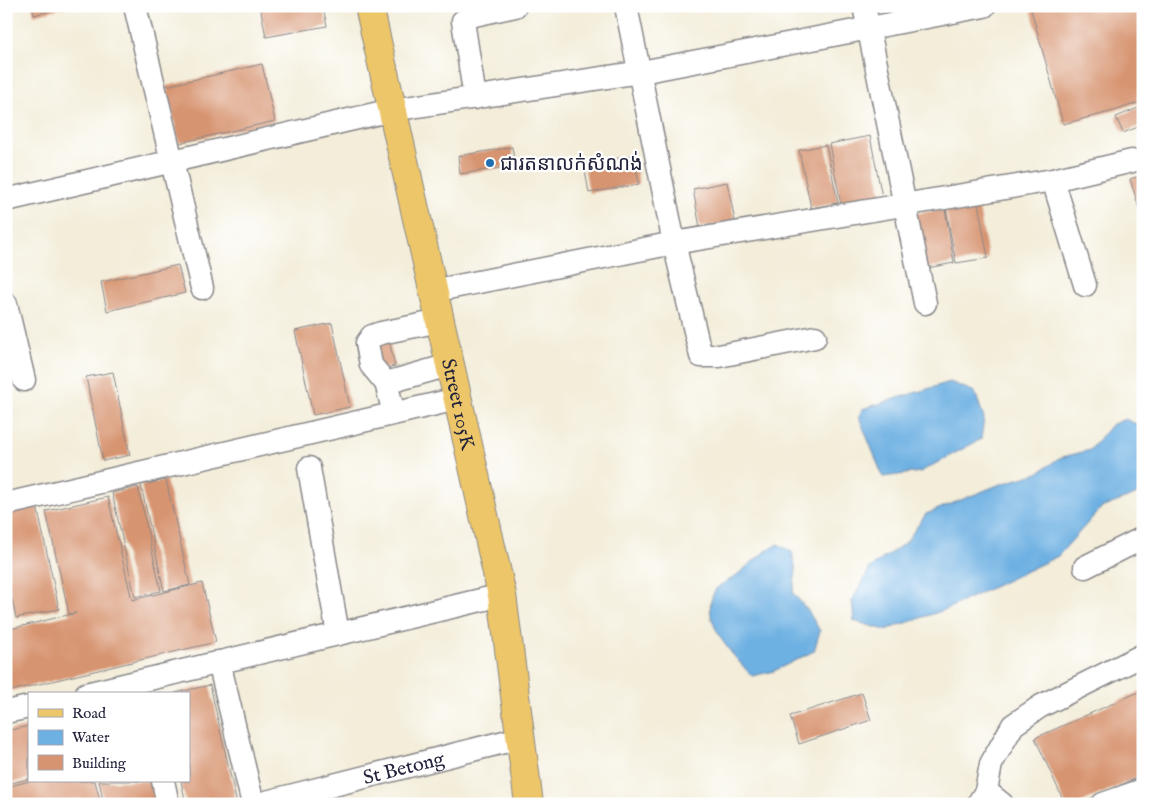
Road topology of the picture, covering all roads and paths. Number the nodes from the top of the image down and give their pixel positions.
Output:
1 (135, 6) edge
2 (369, 6) edge
3 (516, 6) edge
4 (626, 6) edge
5 (864, 6) edge
6 (984, 6) edge
7 (916, 12) edge
8 (868, 28) junction
9 (641, 72) junction
10 (475, 98) junction
11 (392, 110) junction
12 (172, 160) junction
13 (1132, 161) dead end
14 (1053, 180) junction
15 (6, 200) edge
16 (904, 204) junction
17 (674, 243) junction
18 (1085, 285) dead end
19 (202, 288) dead end
20 (433, 291) junction
21 (925, 303) dead end
22 (6, 304) edge
23 (440, 321) junction
24 (815, 338) dead end
25 (449, 365) junction
26 (24, 380) dead end
27 (386, 383) junction
28 (457, 399) junction
29 (394, 413) junction
30 (309, 468) dead end
31 (6, 504) edge
32 (1143, 538) edge
33 (1085, 567) dead end
34 (502, 595) junction
35 (338, 634) junction
36 (1143, 655) edge
37 (219, 662) junction
38 (142, 687) edge
39 (102, 692) edge
40 (28, 707) edge
41 (6, 712) edge
42 (520, 738) junction
43 (163, 782) edge
44 (1143, 790) edge
45 (989, 799) edge
46 (168, 804) edge
47 (253, 804) edge
48 (258, 804) edge
49 (529, 804) edge
50 (1103, 804) edge

1 - 12 street
2 - 11 main road, Street 105K
3 - 10 street
4 - 9 street
5 - 8 street
6 - 7 street
7 - 8 street
8 - 9 street
8 - 16 street
9 - 10 street
9 - 17 street
10 - 11 street
11 - 12 street
11 - 20 main road, Street 105K
12 - 15 street
12 - 19 street
13 - 14 street
14 - 16 street
14 - 18 street
16 - 17 street
16 - 21 street
17 - 20 street
17 - 24 street
20 - 23 main road, Street 105K
22 - 26 street
23 - 25 main road, Street 105K
23 - 27 street
25 - 27 street
25 - 28 main road, Street 105K
27 - 29 street
28 - 29 street
28 - 34 main road, Street 105K
29 - 31 street
30 - 35 street
32 - 33 street
34 - 35 street
34 - 42 main road, Street 105K
35 - 37 street
36 - 45 street
37 - 38 street
37 - 47 street
38 - 39 street
40 - 41 street
42 - 48 street, St Betong
42 - 49 main road, Street 105K
43 - 46 street
44 - 50 street

